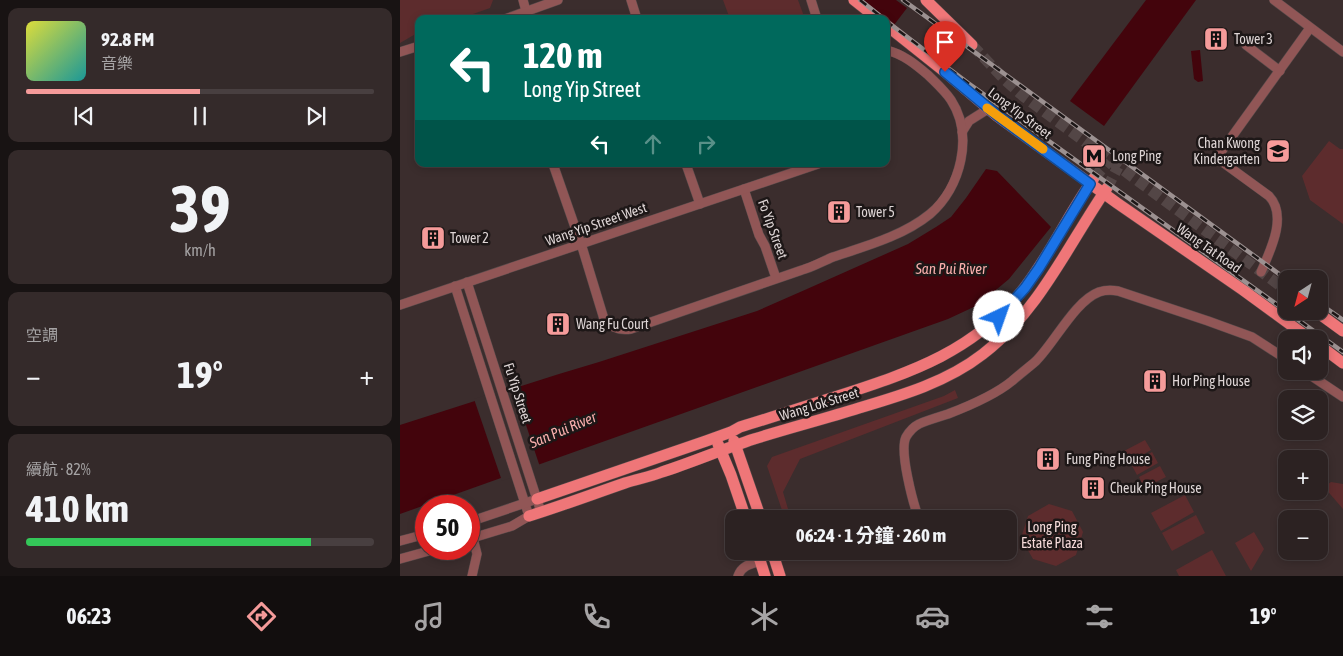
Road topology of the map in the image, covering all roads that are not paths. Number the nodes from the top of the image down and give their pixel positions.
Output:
1 (523, 0) edge
2 (558, 0) edge
3 (631, 0) edge
4 (811, 0) edge
5 (854, 0) edge
6 (926, 0) edge
7 (1278, 1) edge
8 (526, 11) junction
9 (516, 15) edge
10 (636, 15) edge
11 (816, 15) edge
12 (873, 15) edge
13 (890, 28) edge
14 (1310, 28) junction
15 (972, 45) tunnel mouth
16 (1246, 45) dead end
17 (415, 47) edge
18 (890, 51) edge
19 (400, 52) edge
20 (1343, 52) edge
21 (1280, 71) junction
22 (988, 109) junction
23 (962, 132) junction
24 (554, 167) edge
25 (687, 167) edge
26 (810, 167) edge
27 (1092, 181) junction
28 (744, 189) junction
29 (1105, 191) junction
30 (700, 204) junction
31 (581, 243) junction
32 (1261, 272) dead end
33 (776, 278) junction
34 (467, 282) junction
35 (455, 286) junction
36 (400, 305) edge
37 (1327, 320) edge
38 (1298, 330) edge
39 (1343, 331) edge
40 (1328, 352) edge
41 (1278, 355) edge
42 (1343, 363) edge
43 (1318, 380) edge
44 (1343, 397) edge
45 (731, 432) junction
46 (715, 438) junction
47 (736, 446) junction
48 (722, 451) junction
49 (537, 499) junction
50 (524, 504) junction
51 (743, 510) edge
52 (758, 510) edge
53 (916, 510) edge
54 (542, 512) junction
55 (529, 516) junction
56 (480, 518) edge
57 (480, 535) edge
58 (415, 537) edge
59 (400, 542) edge
60 (415, 555) edge
61 (400, 559) edge
62 (476, 560) edge
63 (754, 560) edge
64 (760, 560) edge
65 (775, 560) edge
66 (472, 576) edge
67 (738, 576) edge
68 (765, 576) edge
69 (780, 576) edge

1 - 8 street
2 - 8 street
3 - 10 street
4 - 11 street
5 - 12 main road
6 - 15 main road
7 - 14 street
8 - 9 street
13 - 22 main road, Long Yip Street
14 - 20 street
14 - 21 street
16 - 21 street
17 - 19 street
18 - 23 street
21 - 32 street
22 - 23 street
22 - 27 main road, Long Yip Street
23 - 33 street
24 - 31 street
25 - 30 street
26 - 28 street, Wang Yip Street West
27 - 29 main road, Wang Tat Road
27 - 45 main road, Wang Lok Street
28 - 30 street, Wang Yip Street West
28 - 33 street, Fo Yip Street
29 - 38 main road, Wang Tat Road
29 - 47 main road, Wang Lok Street
30 - 31 street, Wang Yip Street West
31 - 33 street
31 - 34 street, Wang Yip Street West
34 - 35 street, Wang Yip Street West
34 - 49 street, Fu Yip Street
35 - 36 street, Wang Yip Street West
35 - 50 street, Fu Yip Street
37 - 39 main road
40 - 42 main road
41 - 53 street
43 - 44 street
45 - 46 main road, Wang Lok Street
45 - 47 main road
46 - 48 main road
46 - 49 main road, Wang Lok Street
47 - 48 main road, Wang Lok Street
47 - 52 main road
48 - 51 main road
48 - 54 main road, Wang Lok Street
49 - 50 street, Wang Lok Street
49 - 54 street, Fu Yip Street
50 - 55 street, Fu Yip Street
50 - 56 street, Wang Lok Street
54 - 55 main road, Wang Lok Street
55 - 57 street, Wang Lok Street
58 - 59 street
60 - 61 street
62 - 66 street
63 - 67 street
64 - 68 main road
65 - 69 main road

